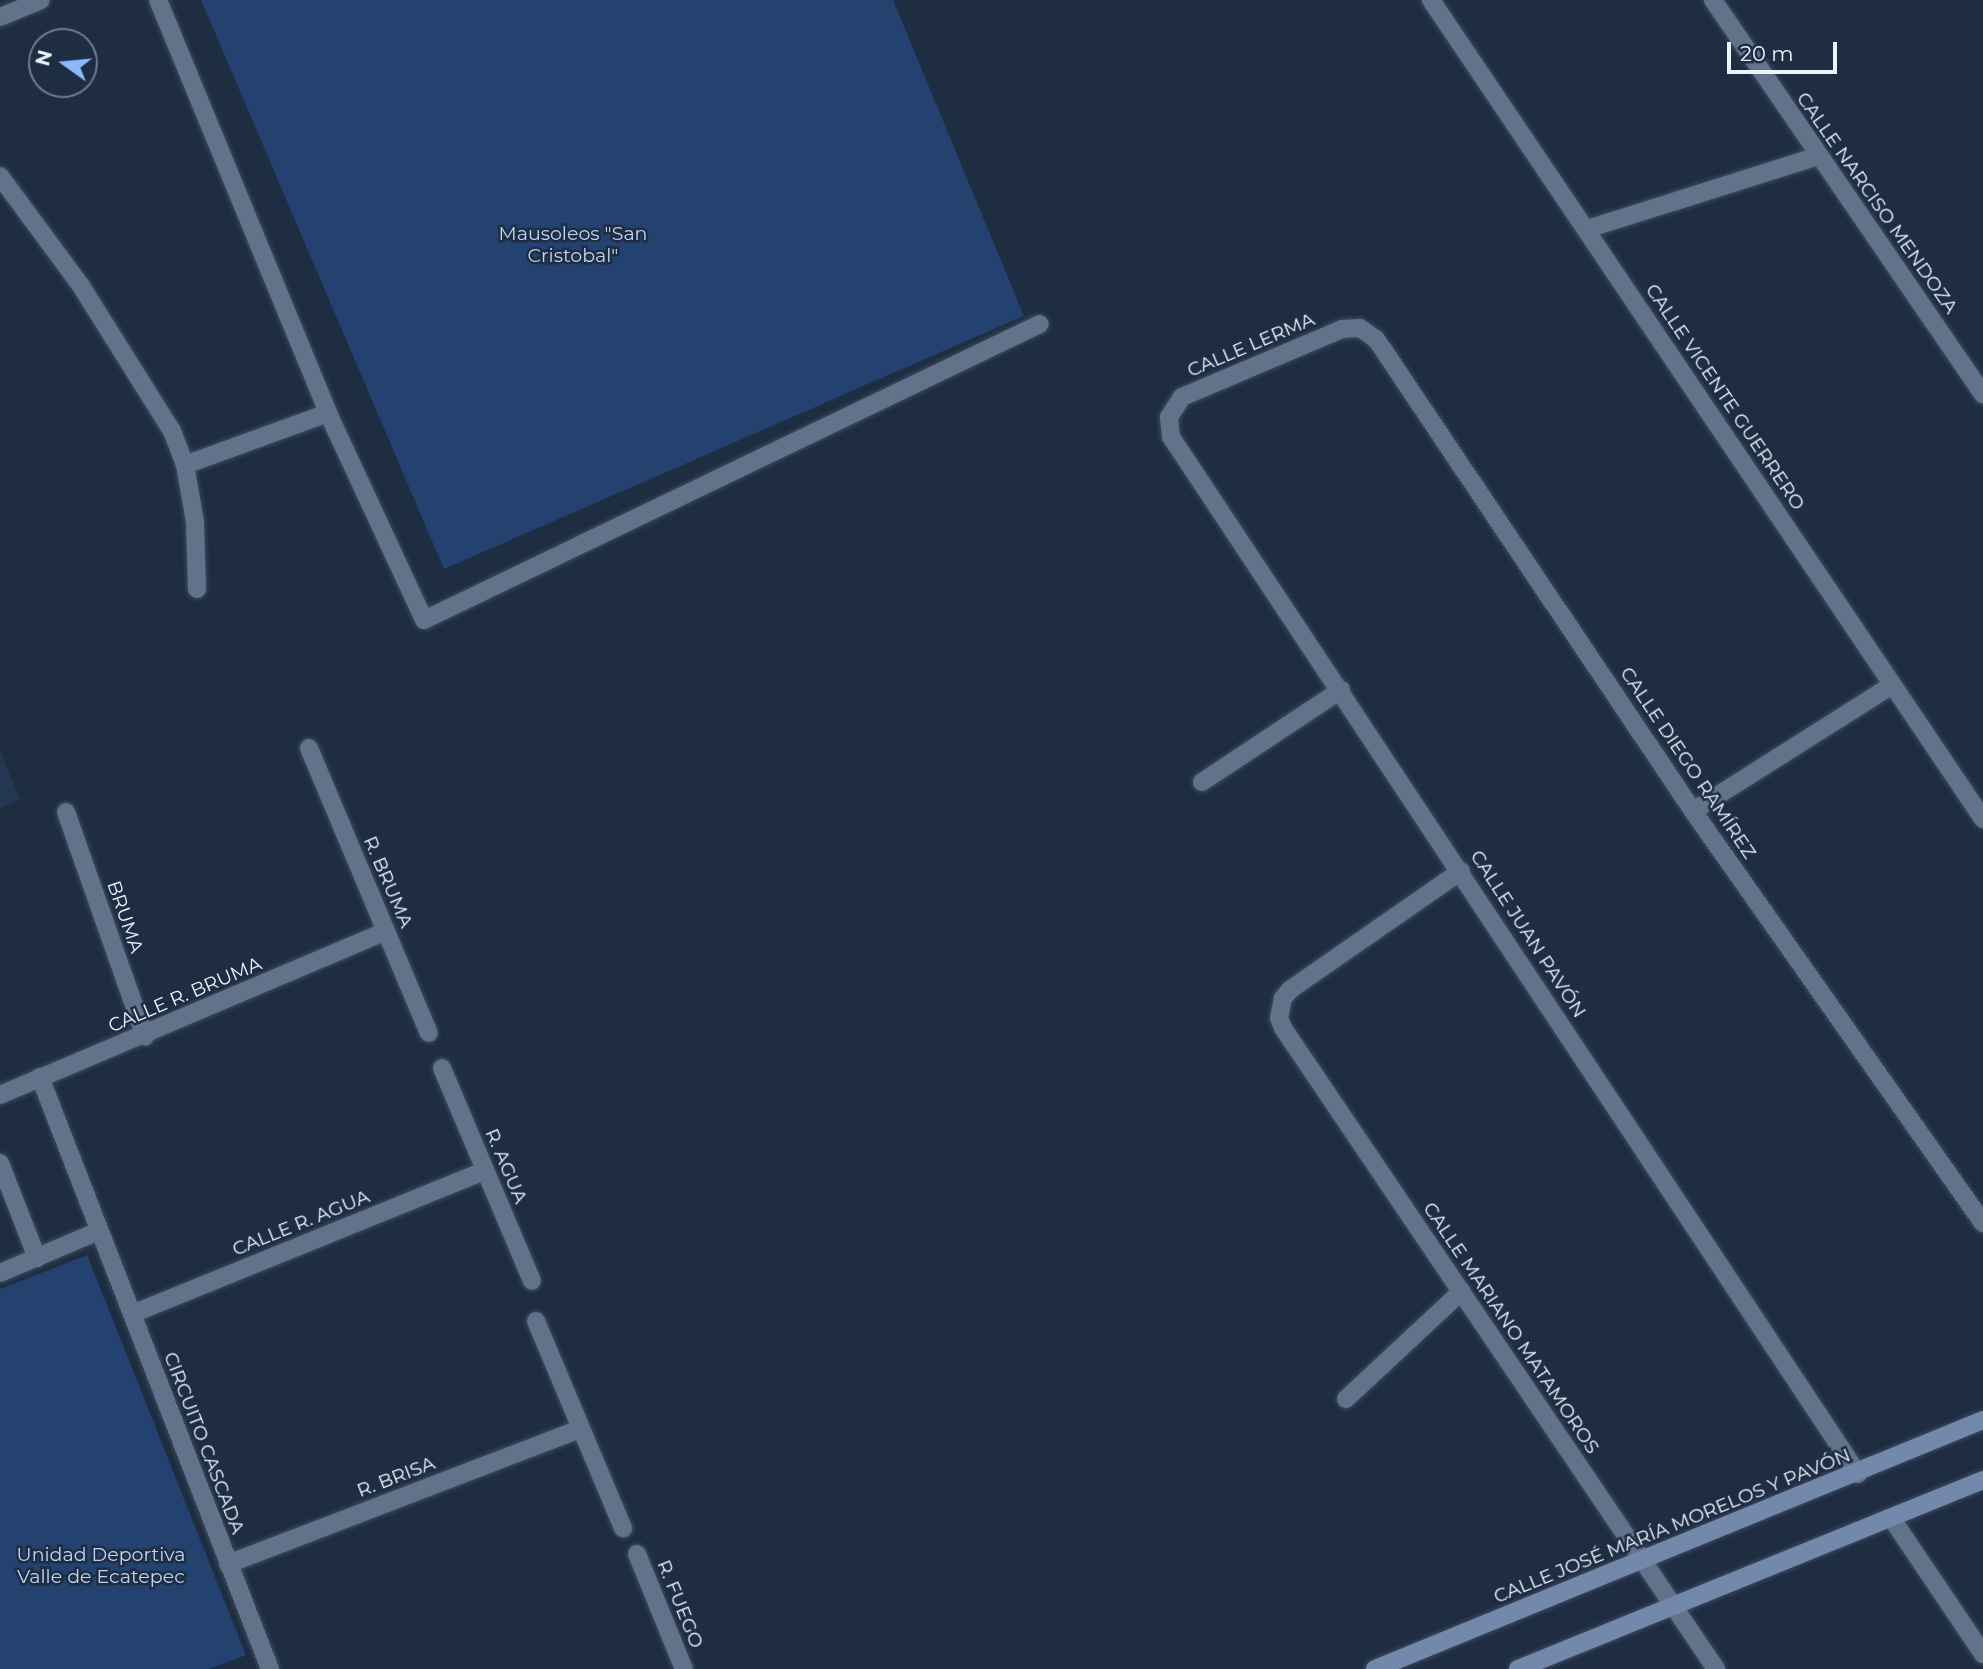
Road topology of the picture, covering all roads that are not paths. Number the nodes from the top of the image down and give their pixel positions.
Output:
1 (41, 0) edge
2 (158, 0) edge
3 (1431, 0) edge
4 (1713, 0) edge
5 (0, 17) edge
6 (1819, 156) junction
7 (0, 176) edge
8 (1587, 229) junction
9 (1040, 324) dead end
10 (1360, 328) joint
11 (1983, 394) edge
12 (327, 413) junction
13 (1170, 417) joint
14 (185, 465) junction
15 (197, 589) dead end
16 (1892, 685) junction
17 (1341, 691) junction
18 (309, 748) dead end
19 (1202, 782) dead end
20 (1693, 811) junction
21 (66, 812) dead end
22 (1983, 819) edge
23 (1461, 871) junction
24 (386, 931) junction
25 (429, 1033) dead end
26 (145, 1035) junction
27 (442, 1068) dead end
28 (40, 1077) junction
29 (0, 1095) edge
30 (0, 1163) edge
31 (485, 1171) junction
32 (1983, 1223) edge
33 (99, 1231) junction
34 (37, 1258) junction
35 (0, 1273) edge
36 (532, 1281) dead end
37 (1462, 1291) junction
38 (132, 1314) junction
39 (536, 1321) dead end
40 (1346, 1399) dead end
41 (1983, 1420) edge
42 (579, 1429) junction
43 (1858, 1474) junction
44 (1983, 1480) edge
45 (1892, 1519) junction
46 (623, 1528) dead end
47 (637, 1554) dead end
48 (1643, 1561) junction
49 (228, 1564) junction
50 (1672, 1605) junction
51 (1983, 1654) edge
52 (679, 1668) edge
53 (270, 1669) edge
54 (1375, 1669) edge
55 (1518, 1669) edge
56 (1716, 1669) edge

1 - 5 street
2 - 12 street
3 - 8 street, CALLE VICENTE GUERRERO
4 - 6 street, CALLE NARCISO MENDOZA
6 - 8 street
6 - 11 street, CALLE NARCISO MENDOZA
7 - 14 street
8 - 16 street, CALLE VICENTE GUERRERO
9 - 12 street
10 - 13 street, CALLE LERMA
10 - 20 street, CALLE DIEGO RAMÍREZ
12 - 14 street
13 - 17 street, CALLE JUAN PAVÓN
14 - 15 street
16 - 20 street
16 - 22 street, CALLE VICENTE GUERRERO
17 - 19 street
17 - 23 street, CALLE JUAN PAVÓN
18 - 24 street, R. BRUMA
20 - 32 street, CALLE DIEGO RAMÍREZ
21 - 26 street, BRUMA
23 - 37 street, CALLE MARIANO MATAMOROS
23 - 43 street, CALLE JUAN PAVÓN
24 - 25 street, R. BRUMA
24 - 26 street, CALLE R. BRUMA
26 - 28 street, CALLE R. BRUMA
27 - 31 street, R. AGUA
28 - 29 street, CALLE R. BRUMA
28 - 33 street, CIRCUITO CASCADA
30 - 34 street
31 - 36 street, R. AGUA
31 - 38 street, CALLE R. AGUA
33 - 34 street
33 - 38 street, CIRCUITO CASCADA
34 - 35 street
37 - 40 street
37 - 48 street, CALLE MARIANO MATAMOROS
38 - 49 street, CIRCUITO CASCADA
39 - 42 street
41 - 43 street, CALLE JOSÉ MARÍA MORELOS Y PAVÓN
42 - 46 street
42 - 49 street, R. BRISA
43 - 48 street, CALLE JOSÉ MARÍA MORELOS Y PAVÓN
44 - 45 street
45 - 50 street
45 - 51 street
47 - 52 street, R. FUEGO
48 - 50 street, CALLE MARIANO MATAMOROS
48 - 54 street, CALLE JOSÉ MARÍA MORELOS Y PAVÓN
49 - 53 street, CIRCUITO CASCADA
50 - 55 street
50 - 56 street, CALLE MARIANO MATAMOROS

